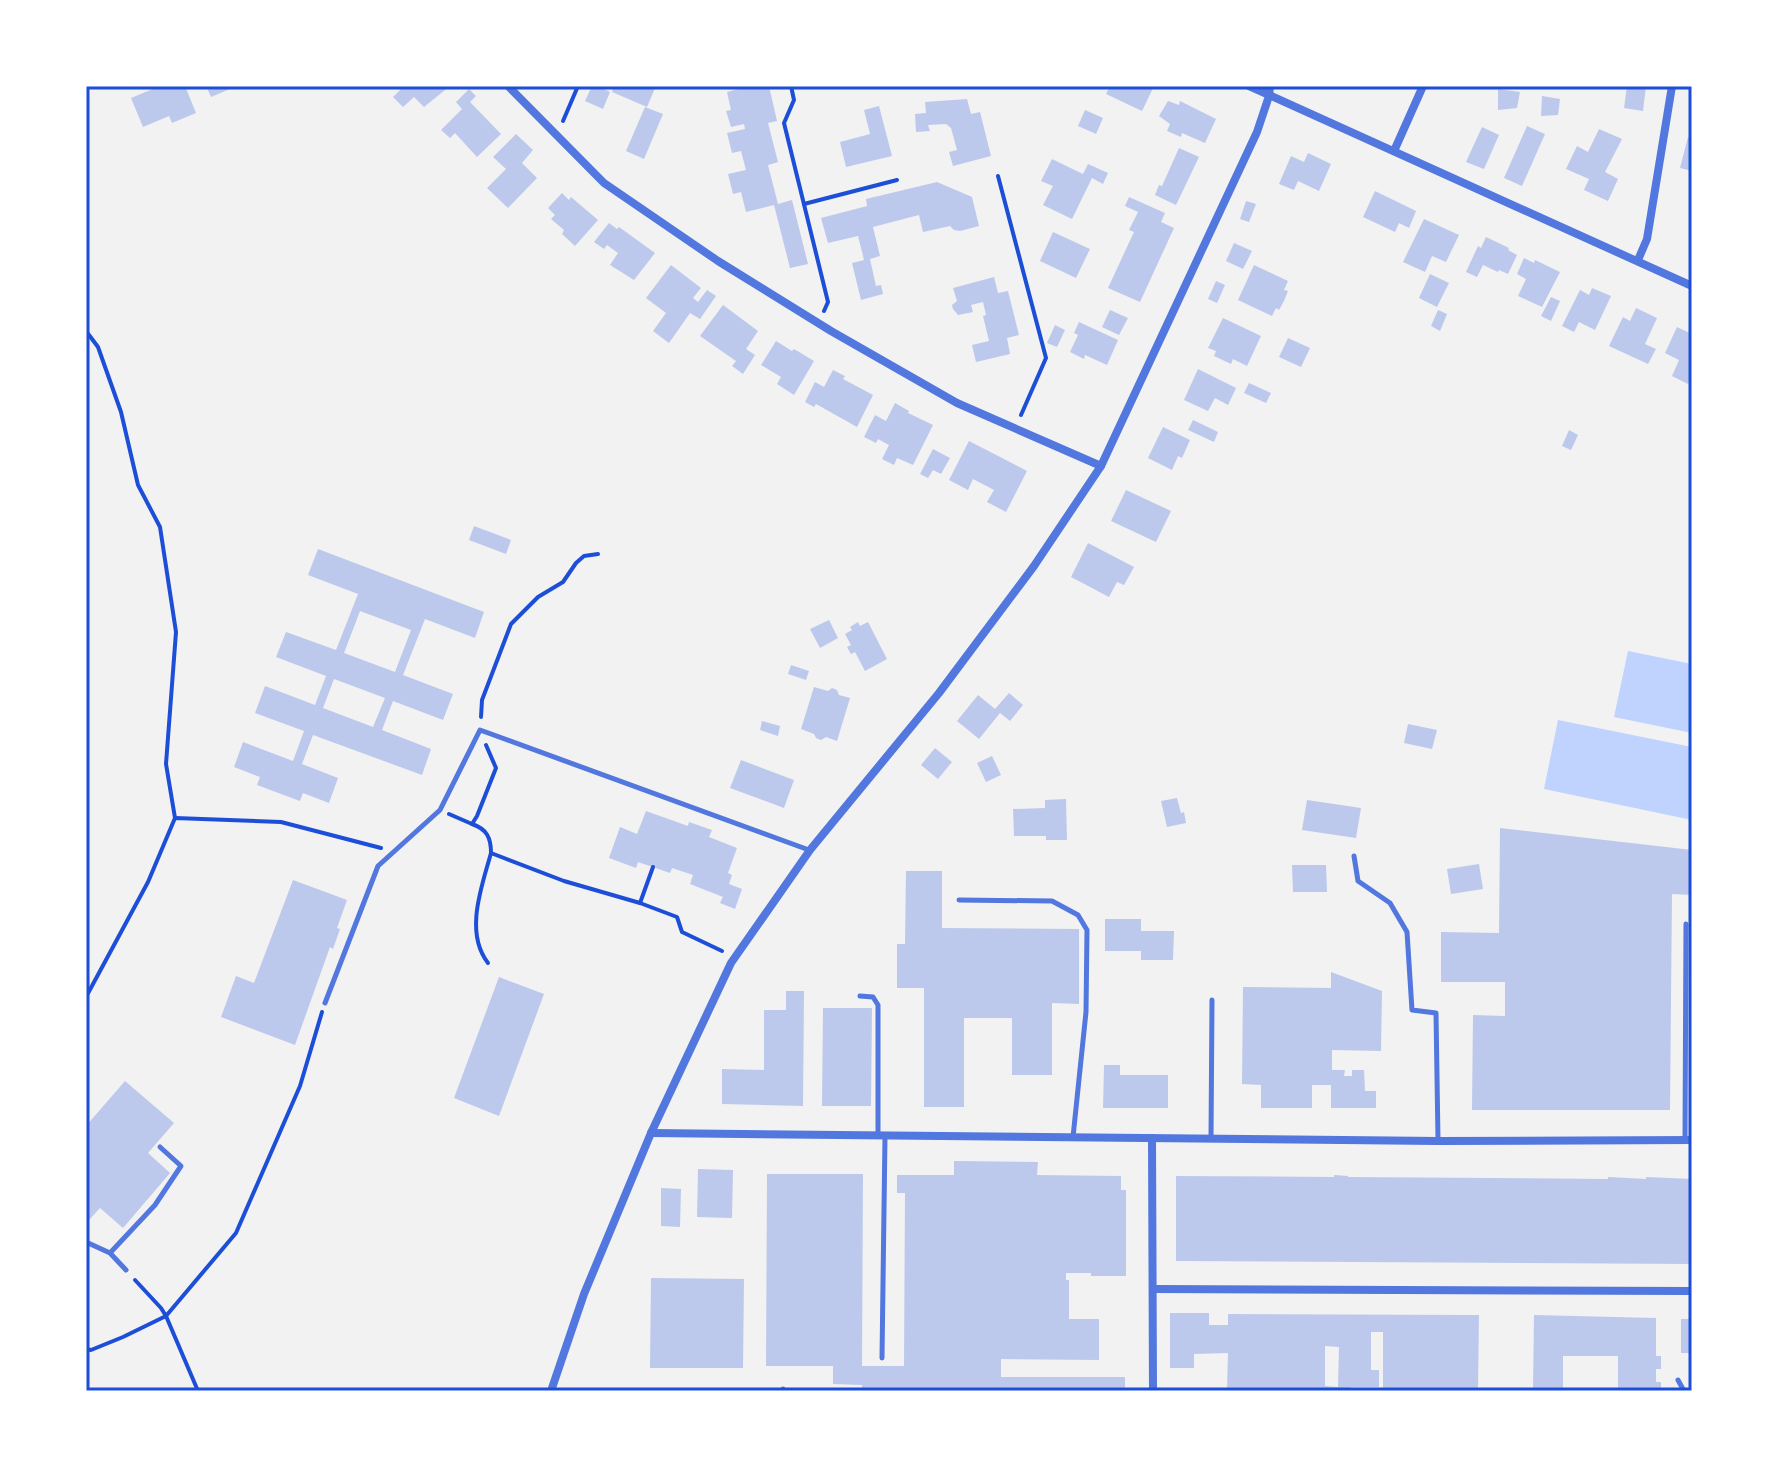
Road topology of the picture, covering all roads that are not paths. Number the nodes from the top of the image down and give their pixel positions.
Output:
1 (508, 86) edge
2 (1249, 86) edge
3 (1423, 86) edge
4 (1672, 86) edge
5 (1270, 91) edge
6 (1394, 151) junction
7 (1638, 260) junction
8 (1692, 286) edge
9 (1101, 466) junction
10 (810, 850) junction
11 (1354, 856) dead end
12 (959, 900) dead end
13 (1686, 924) dead end
14 (860, 996) dead end
15 (1212, 1000) dead end
16 (325, 1003) road end
17 (651, 1133) junction
18 (882, 1135) junction
19 (1073, 1137) junction
20 (1152, 1138) junction
21 (1211, 1139) junction
22 (1688, 1140) edge
23 (1438, 1141) junction
24 (160, 1147) dead end
25 (86, 1242) edge
26 (110, 1253) junction
27 (126, 1270) road end
28 (1154, 1289) junction
29 (1692, 1291) edge
30 (882, 1358) dead end
31 (1678, 1380) dead end
32 (551, 1391) edge
33 (1153, 1391) edge
34 (1684, 1391) edge

1 - 9 street
2 - 5 street
3 - 6 street
4 - 7 street
5 - 6 street
5 - 9 street
6 - 7 street
7 - 8 street
9 - 10 street
10 - 16 lane
10 - 17 street
11 - 23 lane
12 - 19 lane
13 - 22 lane
14 - 18 lane
15 - 21 lane
17 - 18 street
17 - 32 street
18 - 19 street
18 - 30 lane
19 - 20 street
20 - 21 street
20 - 28 street
21 - 23 street
22 - 23 street
24 - 26 lane
25 - 26 lane
26 - 27 lane
28 - 29 street
28 - 33 street
31 - 34 lane

